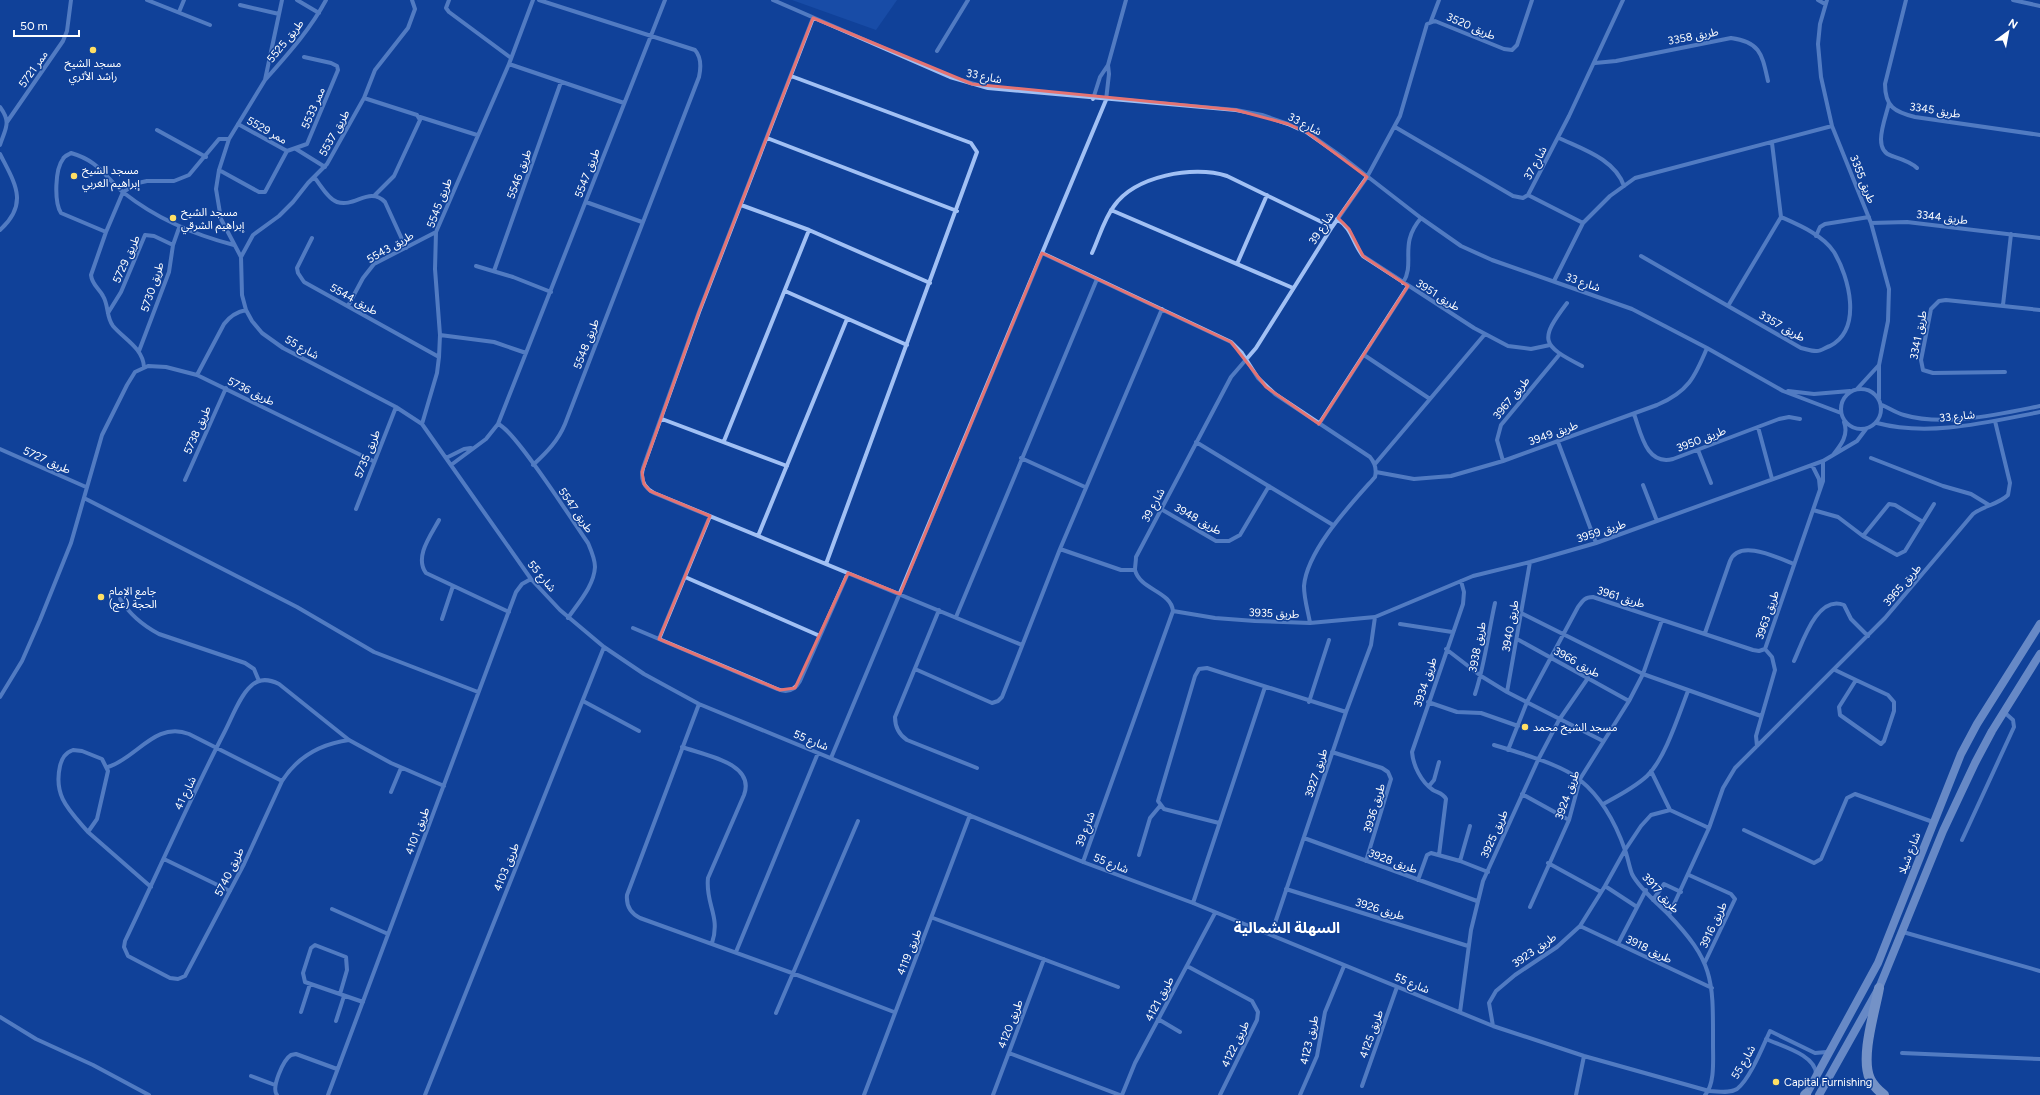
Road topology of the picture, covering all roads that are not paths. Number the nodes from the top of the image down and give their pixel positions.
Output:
1 (71, 0) edge
2 (147, 0) edge
3 (184, 0) edge
4 (282, 0) edge
5 (297, 0) edge
6 (326, 0) edge
7 (412, 0) edge
8 (449, 0) edge
9 (533, 0) edge
10 (539, 0) edge
11 (665, 0) edge
12 (773, 0) edge
13 (968, 0) edge
14 (1126, 0) edge
15 (1439, 0) edge
16 (1532, 0) edge
17 (1623, 0) edge
18 (1818, 0) edge
19 (1906, 0) edge
20 (2013, 0) edge
21 (1826, 2) edge
22 (240, 5) dead end
23 (2040, 6) edge
24 (179, 12) junction
25 (319, 13) junction
26 (279, 14) junction
27 (813, 18) junction
28 (1432, 21) junction
29 (210, 24) dead end
30 (651, 35) junction
31 (937, 51) dead end
32 (304, 57) dead end
33 (511, 58) junction
34 (1595, 63) junction
35 (509, 64) junction
36 (1108, 65) junction
37 (791, 76) junction
38 (265, 80) junction
39 (1768, 81) dead end
40 (561, 82) junction
41 (364, 98) junction
42 (1093, 99) junction
43 (1106, 100) junction
44 (624, 103) junction
45 (1889, 103) junction
46 (0, 107) edge
47 (420, 117) junction
48 (7, 122) junction
49 (238, 124) junction
50 (1832, 126) junction
51 (1395, 127) junction
52 (157, 130) dead end
53 (477, 135) junction
54 (2040, 135) edge
55 (767, 138) junction
56 (1559, 138) junction
57 (229, 139) junction
58 (1772, 143) junction
59 (0, 145) edge
60 (296, 149) junction
61 (287, 151) junction
62 (0, 154) edge
63 (206, 157) junction
64 (325, 166) junction
65 (1917, 168) dead end
66 (219, 170) junction
67 (314, 177) junction
68 (1367, 177) junction
69 (1624, 186) junction
70 (123, 192) junction
71 (375, 195) junction
72 (1267, 195) junction
73 (1528, 195) junction
74 (586, 202) junction
75 (741, 205) junction
76 (1111, 210) junction
77 (957, 211) junction
78 (1782, 217) junction
79 (1869, 217) junction
80 (1421, 218) junction
81 (1337, 219) junction
82 (642, 222) junction
83 (1583, 223) junction
84 (1871, 223) junction
85 (1332, 227) junction
86 (179, 228) junction
87 (0, 230) edge
88 (809, 230) junction
89 (106, 232) junction
90 (436, 232) junction
91 (2011, 234) junction
92 (1816, 236) junction
93 (312, 238) dead end
94 (2040, 238) edge
95 (173, 245) junction
96 (235, 246) junction
97 (406, 248) junction
98 (1042, 253) junction
99 (1092, 253) dead end
100 (1641, 256) dead end
101 (241, 258) junction
102 (1237, 264) junction
103 (476, 266) dead end
104 (494, 271) junction
105 (1097, 279) junction
106 (1554, 281) junction
107 (930, 283) junction
108 (1403, 283) junction
109 (1408, 286) junction
110 (1293, 288) junction
111 (785, 291) junction
112 (551, 292) junction
113 (1567, 303) dead end
114 (2003, 305) junction
115 (348, 306) junction
116 (1728, 306) junction
117 (1162, 309) junction
118 (246, 310) junction
119 (2040, 310) edge
120 (108, 314) junction
121 (847, 319) junction
122 (1485, 334) junction
123 (440, 335) junction
124 (907, 345) junction
125 (1550, 345) junction
126 (1707, 348) junction
127 (139, 351) junction
128 (526, 353) junction
129 (1364, 355) junction
130 (1559, 355) junction
131 (439, 357) junction
132 (1246, 359) junction
133 (1879, 365) junction
134 (1582, 366) dead end
135 (144, 367) junction
136 (2005, 372) dead end
137 (197, 375) junction
138 (226, 388) junction
139 (1857, 389) junction
140 (1783, 391) junction
141 (1851, 391) junction
142 (1430, 399) junction
143 (1879, 399) junction
144 (1882, 405) junction
145 (2040, 406) edge
146 (396, 407) junction
147 (2040, 412) edge
148 (1841, 413) junction
149 (1634, 414) junction
150 (662, 418) junction
151 (1800, 419) dead end
152 (1843, 420) junction
153 (1995, 421) junction
154 (1877, 423) junction
155 (422, 424) junction
156 (498, 424) junction
157 (1319, 424) junction
158 (1758, 427) junction
159 (1866, 429) junction
160 (724, 441) junction
161 (1196, 442) junction
162 (1558, 442) junction
163 (0, 448) edge
164 (471, 448) junction
165 (1698, 450) junction
166 (1832, 457) junction
167 (446, 458) junction
168 (1021, 458) junction
169 (1871, 458) dead end
170 (1503, 460) junction
171 (373, 461) junction
172 (1823, 461) junction
173 (1375, 464) junction
174 (451, 465) junction
175 (534, 465) junction
176 (1812, 465) junction
177 (787, 466) junction
178 (1376, 472) junction
179 (1772, 479) junction
180 (186, 480) dead end
181 (1711, 483) dead end
182 (1643, 485) dead end
183 (1270, 486) junction
184 (86, 487) junction
185 (1085, 488) junction
186 (1820, 489) junction
187 (84, 498) junction
188 (1934, 504) dead end
189 (1988, 505) junction
190 (356, 509) dead end
191 (1161, 509) junction
192 (1813, 510) junction
193 (710, 516) junction
194 (439, 520) dead end
195 (1657, 521) junction
196 (1923, 522) junction
197 (1333, 524) junction
198 (758, 536) junction
199 (1863, 536) junction
200 (1596, 543) junction
201 (1060, 549) junction
202 (1530, 562) junction
203 (826, 564) junction
204 (1794, 564) junction
205 (1135, 570) junction
206 (848, 573) junction
207 (685, 577) junction
208 (531, 579) junction
209 (1461, 581) junction
210 (453, 586) junction
211 (900, 594) junction
212 (120, 599) dead end
213 (1495, 603) dead end
214 (939, 610) junction
215 (1173, 611) junction
216 (509, 612) junction
217 (1521, 613) junction
218 (956, 617) junction
219 (1375, 617) junction
220 (568, 618) junction
221 (442, 619) dead end
222 (1662, 620) junction
223 (1310, 623) junction
224 (1400, 624) dead end
225 (2040, 624) edge
226 (633, 628) dead end
227 (1452, 632) junction
228 (1705, 633) junction
229 (1563, 634) junction
230 (820, 636) junction
231 (1868, 636) junction
232 (659, 639) junction
233 (1517, 639) junction
234 (1329, 640) dead end
235 (1022, 645) junction
236 (604, 647) junction
237 (1446, 649) junction
238 (1765, 649) junction
239 (2040, 654) edge
240 (1550, 658) junction
241 (1794, 661) dead end
242 (915, 669) junction
243 (1835, 670) junction
244 (1643, 674) junction
245 (1481, 676) junction
246 (1588, 678) junction
247 (1856, 680) junction
248 (259, 681) junction
249 (1265, 687) junction
250 (1688, 691) junction
251 (478, 692) junction
252 (1508, 692) junction
253 (1475, 694) dead end
254 (0, 697) edge
255 (583, 701) junction
256 (1629, 701) junction
257 (1309, 702) junction
258 (1428, 702) junction
259 (1527, 702) junction
260 (699, 704) junction
261 (1346, 712) junction
262 (2004, 712) junction
263 (1761, 716) junction
264 (1559, 720) junction
265 (1518, 726) junction
266 (639, 731) dead end
267 (349, 740) junction
268 (1603, 741) junction
269 (1494, 746) dead end
270 (1757, 746) junction
271 (682, 747) junction
272 (217, 748) junction
273 (1508, 750) junction
274 (1332, 752) junction
275 (818, 753) junction
276 (831, 758) junction
277 (1538, 760) junction
278 (1439, 762) dead end
279 (108, 767) junction
280 (401, 768) junction
281 (977, 768) dead end
282 (1651, 771) junction
283 (1580, 779) junction
284 (282, 781) junction
285 (444, 786) junction
286 (1429, 786) junction
287 (390, 792) dead end
288 (1522, 794) junction
289 (1603, 804) junction
290 (1160, 806) junction
291 (1670, 810) junction
292 (970, 815) junction
293 (1569, 820) junction
294 (858, 821) dead end
295 (1933, 822) junction
296 (1219, 823) junction
297 (1470, 826) dead end
298 (1709, 828) junction
299 (1744, 830) dead end
300 (88, 832) junction
301 (1304, 838) junction
302 (1962, 840) dead end
303 (1625, 850) junction
304 (1139, 855) dead end
305 (1439, 855) junction
306 (164, 859) junction
307 (1366, 861) junction
308 (1460, 861) junction
309 (1083, 862) junction
310 (1548, 863) junction
311 (1488, 872) junction
312 (1689, 875) junction
313 (1418, 880) junction
314 (1605, 886) junction
315 (151, 887) junction
316 (1286, 888) junction
317 (1646, 890) junction
318 (230, 891) junction
319 (1601, 892) junction
320 (1681, 892) junction
321 (1653, 900) junction
322 (1477, 901) junction
323 (1192, 903) junction
324 (1530, 907) dead end
325 (1637, 907) junction
326 (332, 909) dead end
327 (1215, 913) junction
328 (1669, 915) junction
329 (933, 918) junction
330 (1580, 926) junction
331 (1903, 932) junction
332 (388, 934) junction
333 (1271, 935) junction
334 (712, 943) junction
335 (1618, 944) junction
336 (1468, 946) junction
337 (736, 952) junction
338 (1044, 959) junction
339 (1705, 962) junction
340 (1187, 966) junction
341 (1344, 966) junction
342 (190, 969) joint
343 (2040, 970) edge
344 (792, 973) junction
345 (310, 984) junction
346 (1118, 986) dead end
347 (1397, 987) junction
348 (1712, 988) junction
349 (1879, 988) junction
350 (342, 995) junction
351 (363, 1002) junction
352 (301, 1012) dead end
353 (894, 1012) junction
354 (1460, 1012) junction
355 (776, 1013) dead end
356 (0, 1017) edge
357 (1158, 1019) junction
358 (336, 1021) dead end
359 (1493, 1026) junction
360 (1180, 1032) dead end
361 (1766, 1039) junction
362 (1830, 1052) junction
363 (1009, 1053) junction
364 (1902, 1053) dead end
365 (1584, 1056) junction
366 (2040, 1059) edge
367 (337, 1069) junction
368 (251, 1076) dead end
369 (1816, 1076) junction
370 (275, 1085) junction
371 (1362, 1086) dead end
372 (1709, 1091) junction
373 (1806, 1094) edge
374 (149, 1095) edge
375 (277, 1095) edge
376 (328, 1095) edge
377 (425, 1095) edge
378 (864, 1095) edge
379 (993, 1095) edge
380 (1121, 1095) edge
381 (1220, 1095) edge
382 (1300, 1095) edge
383 (1576, 1095) edge
384 (1705, 1095) edge
385 (1819, 1095) edge
386 (1884, 1095) edge

1 - 48 street, ممر 5721
2 - 24 street
3 - 24 street
4 - 26 street, شارع 55
5 - 25 street
6 - 25 street, طريق 5525
7 - 41 street, طريق 5537
8 - 33 street
9 - 33 street, طريق 5545
10 - 30 street
11 - 30 street, طريق 5547
12 - 27 street, شارع 33
13 - 31 street
14 - 36 street
15 - 28 street
16 - 28 street, طريق 3520
17 - 34 street, شارع 37
18 - 21 street
19 - 45 street
20 - 23 street
21 - 50 street, طريق 3355
22 - 26 street
24 - 29 street
25 - 38 street, طريق 5525
26 - 38 street, شارع 55
27 - 37 street
27 - 42 street, شارع 33
28 - 51 street, طريق 3520
30 - 44 street, طريق 5547
30 - 82 street, طريق 5548
32 - 60 street, ممر 5533
33 - 35 street, طريق 5545
34 - 39 street, طريق 3358
34 - 56 street, شارع 37
35 - 40 street
35 - 53 street, طريق 5545
36 - 42 street
36 - 43 street
37 - 55 street
37 - 77 street
38 - 49 street, شارع 55
40 - 44 street
40 - 104 street, طريق 5546
41 - 47 street
41 - 64 street, طريق 5537
42 - 43 street, شارع 33
43 - 68 street, شارع 33
43 - 98 street
44 - 74 street, طريق 5547
45 - 54 street, طريق 3345
45 - 65 street
46 - 48 street
47 - 53 street
47 - 71 street
48 - 59 street
49 - 57 street, شارع 55
49 - 61 street, ممر 5529
50 - 58 street
50 - 79 street, طريق 3355
51 - 68 street, طريق 3520
51 - 73 street, شارع 37
52 - 63 street
53 - 90 street, طريق 5545
55 - 75 street
55 - 77 street
56 - 69 street
56 - 73 street, شارع 37
57 - 63 street
57 - 66 street, شارع 55
58 - 69 street
58 - 78 street
60 - 61 street, ممر 5533
60 - 64 street
61 - 66 street
62 - 87 street
63 - 70 street
64 - 67 street, طريق 5537
66 - 96 street, شارع 55
67 - 71 street
67 - 101 street, طريق 5537
68 - 80 street, شارع 33
68 - 81 street, شارع 39
69 - 83 street
70 - 86 street
70 - 89 street
70 - 89 street
71 - 97 street
72 - 76 street
72 - 85 street
72 - 102 street
73 - 83 street
74 - 82 street
74 - 112 street, طريق 5547
75 - 88 street
75 - 150 street
76 - 99 street
76 - 102 street
77 - 107 street
78 - 92 street, طريق 3357
78 - 116 street
79 - 84 street, طريق 3355
79 - 92 street
80 - 106 street, شارع 33
80 - 108 street
81 - 85 street, شارع 39
81 - 108 street, طريق 3951
82 - 175 street, طريق 5548
83 - 106 street
84 - 91 street, طريق 3344
84 - 133 street, طريق 3355
85 - 110 street, شارع 39
86 - 95 street, طريق 5730
86 - 96 street
88 - 107 street
88 - 111 street
89 - 120 street
90 - 97 street, طريق 5543
90 - 123 street, طريق 5545
91 - 94 street, طريق 3344
91 - 114 street
92 - 116 street, طريق 3357
93 - 115 street, طريق 5544
95 - 120 street, طريق 5729
95 - 127 street, طريق 5730
96 - 101 street, شارع 55
97 - 115 street, طريق 5543
98 - 105 street
98 - 211 street
100 - 116 street, طريق 3357
101 - 118 street, شارع 55
102 - 110 street
103 - 104 street
104 - 112 street
105 - 117 street
105 - 168 street
106 - 126 street, شارع 33
107 - 124 street
108 - 109 street, طريق 3951
109 - 122 street, طريق 3951
109 - 129 street
110 - 132 street, شارع 39
111 - 121 street
111 - 160 street
112 - 128 street, طريق 5547
113 - 125 street
114 - 119 street, طريق 3341
114 - 136 street, طريق 3341
115 - 131 street, طريق 5544
117 - 132 street
117 - 185 street
118 - 137 street
118 - 146 street, شارع 55
120 - 127 street
121 - 124 street
121 - 177 street
122 - 125 street, طريق 3951
122 - 142 street
123 - 128 street
123 - 131 street, طريق 5545
124 - 203 street
125 - 130 street
126 - 140 street, شارع 33
126 - 149 street, طريق 3949
127 - 135 street
128 - 156 street, طريق 5547
129 - 142 street
129 - 157 street
130 - 134 street
130 - 170 street, طريق 3967
131 - 155 street, طريق 5545
132 - 157 street
132 - 161 street, شارع 39
133 - 139 street
133 - 143 street, طريق 3355
135 - 137 street, طريق 5736
135 - 184 street
137 - 138 street, طريق 5736
138 - 171 street, طريق 5736
138 - 180 street, طريق 5738
139 - 141 street
139 - 143 street
140 - 141 street, شارع 33
140 - 148 street, شارع 33
141 - 148 street
142 - 173 street
143 - 144 street
144 - 145 street, شارع 33
144 - 154 street
146 - 155 street, شارع 55
146 - 171 street, طريق 5735
147 - 153 street, شارع 33
148 - 152 street
149 - 162 street, طريق 3949
149 - 165 street, طريق 3950
150 - 160 street
150 - 193 street
151 - 158 street, طريق 3950
152 - 159 street
152 - 166 street
153 - 154 street, شارع 33
153 - 189 street, طريق 3965
154 - 159 street
155 - 167 street, شارع 55
156 - 164 street, طريق 5547
156 - 175 street, طريق 5547
157 - 173 street
158 - 165 street, طريق 3950
158 - 179 street
159 - 166 street, طريق 3959
160 - 177 street
161 - 183 street
161 - 191 street, شارع 39
162 - 170 street, طريق 3949
162 - 200 street
163 - 184 street, طريق 5727
164 - 167 street, طريق 5547
164 - 174 street, طريق 5547
165 - 181 street
166 - 172 street, طريق 3959
167 - 174 street, شارع 55
168 - 185 street
168 - 218 street
169 - 189 street
170 - 178 street, طريق 3949
171 - 190 street, طريق 5735
172 - 176 street, طريق 3959
172 - 186 street, طريق 3963
173 - 178 street
174 - 208 street, شارع 55
175 - 220 street, طريق 5547
176 - 179 street, طريق 3959
176 - 186 street
177 - 198 street
178 - 197 street
179 - 195 street, طريق 3959
182 - 195 street
183 - 191 street, طريق 3948
183 - 197 street
184 - 187 street
185 - 201 street
186 - 192 street, طريق 3963
187 - 251 street
187 - 254 street
188 - 196 street
189 - 231 street, طريق 3965
191 - 205 street, شارع 39
192 - 199 street
192 - 204 street, طريق 3963
193 - 198 street
193 - 207 street
194 - 210 street
195 - 200 street, طريق 3959
196 - 199 street
196 - 199 street
197 - 223 street
198 - 203 street
200 - 202 street, طريق 3959
201 - 205 street
201 - 235 street
202 - 209 street, طريق 3959
202 - 217 street, طريق 3940
203 - 206 street
204 - 228 street
204 - 238 street, طريق 3963
205 - 215 street
206 - 211 street
206 - 230 street
207 - 230 street
207 - 232 street
208 - 216 street, طريق 4101
208 - 220 street, شارع 55
209 - 219 street, طريق 3959
209 - 227 street, طريق 3934
210 - 216 street
210 - 221 street
211 - 214 street
211 - 276 street
212 - 248 street
213 - 245 street, طريق 3938
214 - 218 street
214 - 242 street
215 - 223 street, طريق 3935
215 - 309 street, شارع 39
216 - 251 street, طريق 4101
217 - 229 street
217 - 233 street, طريق 3940
218 - 235 street
219 - 223 street, طريق 3935
219 - 261 street, طريق 3927
220 - 236 street, شارع 55
222 - 228 street, طريق 3961
222 - 229 street, طريق 3961
222 - 244 street, طريق 3924
224 - 227 street
225 - 295 main road, شارع شيلا
226 - 232 street
227 - 237 street, طريق 3934
228 - 238 street, طريق 3961
229 - 240 street, طريق 3961
229 - 244 street
230 - 232 street
231 - 241 street
231 - 243 street, طريق 3965
233 - 240 street, طريق 3966
233 - 252 street, طريق 3940
234 - 257 street
235 - 242 street
236 - 255 street, طريق 4103
236 - 260 street, شارع 55
237 - 245 street
237 - 258 street, طريق 3934
238 - 263 street, طريق 3963
239 - 262 main road
240 - 246 street, طريق 3966
240 - 259 street, طريق 3961
242 - 281 street
243 - 247 street
243 - 270 street, طريق 3965
244 - 250 street
244 - 256 street, طريق 3924
245 - 252 street
245 - 253 street, طريق 3938
246 - 256 street, طريق 3966
246 - 264 street, طريق 3925
247 - 247 street
248 - 267 street
248 - 272 street, شارع 41
249 - 257 street
249 - 290 street
249 - 296 street
250 - 263 street
250 - 282 street
251 - 285 street, طريق 4101
252 - 259 street
255 - 266 street
255 - 377 street, طريق 4103
256 - 268 street, طريق 3924
257 - 261 street
258 - 265 street
258 - 286 street, طريق 3934
259 - 264 street
259 - 265 street, طريق 3961
260 - 271 street
260 - 275 street, شارع 55
261 - 274 street, طريق 3927
262 - 302 street
262 - 331 main road
263 - 270 street, طريق 3963
264 - 268 street
264 - 277 street, طريق 3925
265 - 273 street, طريق 3961
267 - 280 street
267 - 284 street
268 - 283 street, طريق 3924
269 - 273 street, طريق 3917
270 - 298 street
271 - 334 street
271 - 334 street
272 - 279 street
272 - 284 street
272 - 306 street, شارع 41
273 - 277 street, طريق 3917
274 - 301 street, طريق 3927
274 - 307 street, طريق 3936
275 - 276 street, شارع 55
275 - 337 street
276 - 292 street, شارع 55
277 - 283 street, طريق 3917
277 - 288 street, طريق 3925
278 - 286 street
279 - 300 street
279 - 300 street
280 - 285 street
280 - 287 street
282 - 289 street
282 - 291 street
283 - 289 street, طريق 3917
283 - 293 street, طريق 3924
284 - 318 street, طريق 5740
285 - 332 street, طريق 4101
286 - 305 street, طريق 3934
288 - 293 street
288 - 311 street, طريق 3925
289 - 303 street, طريق 3917
290 - 296 street
290 - 304 street
291 - 298 street
291 - 303 street
292 - 309 street, شارع 55
292 - 329 street, طريق 4119
293 - 310 street, طريق 3924
294 - 344 street
295 - 299 street
295 - 362 main road, شارع شيلا
296 - 323 street
297 - 308 street
298 - 312 street
300 - 315 street
301 - 307 street, طريق 3928
301 - 316 street, طريق 3927
303 - 314 street
303 - 317 street, طريق 3917
305 - 308 street
305 - 313 street
306 - 315 street, شارع 41
306 - 318 street
307 - 313 street, طريق 3928
308 - 311 street
309 - 323 street, شارع 55
310 - 319 street
310 - 324 street, طريق 3924
311 - 322 street, طريق 3925
312 - 320 street
312 - 339 street, طريق 3916
313 - 322 street, طريق 3928
314 - 319 street, طريق 3923
314 - 325 street
315 - 342 street, شارع 41
316 - 333 street, طريق 3927
316 - 336 street, طريق 3926
317 - 321 street, طريق 3917
317 - 325 street
318 - 342 street, طريق 5740
319 - 330 street, طريق 3923
320 - 321 street
320 - 328 street
321 - 328 street, طريق 3917
322 - 336 street, طريق 3925
323 - 327 street, شارع 55
325 - 335 street
326 - 332 street
327 - 333 street, شارع 55
327 - 340 street, طريق 4121
328 - 339 street, طريق 3917
329 - 338 street
329 - 353 street, طريق 4119
330 - 335 street, طريق 3918
330 - 359 street, طريق 3923
331 - 343 street
331 - 349 main road
332 - 351 street, طريق 4101
333 - 341 street, شارع 55
334 - 337 street
335 - 348 street, طريق 3918
336 - 354 street, طريق 3925
337 - 344 street
338 - 346 street
338 - 363 street, طريق 4120
339 - 348 street, طريق 3917
340 - 357 street, طريق 4121
340 - 381 street, طريق 4122
341 - 347 street, شارع 55
341 - 382 street, طريق 4123
344 - 353 street
344 - 355 street
345 - 350 street
345 - 350 street
345 - 352 street
347 - 354 street, شارع 55
347 - 371 street, طريق 4125
348 - 372 street, طريق 3917
349 - 385 main road
349 - 386 main road
350 - 351 street
350 - 358 street
351 - 367 street, طريق 4101
353 - 378 street, طريق 4119
354 - 359 street, شارع 55
356 - 374 street
357 - 360 street
357 - 380 street, طريق 4121
359 - 365 street, شارع 55
361 - 362 street, شارع 55
361 - 369 street
361 - 372 street, شارع 55
362 - 369 main road, شارع شيلا
363 - 379 street, طريق 4120
363 - 380 street, طريق 4121
364 - 366 street
365 - 372 street, شارع 55
365 - 383 street
367 - 370 street
367 - 376 street, طريق 4101
368 - 370 street
369 - 373 main road, شارع شيلا
370 - 375 street
372 - 384 street

